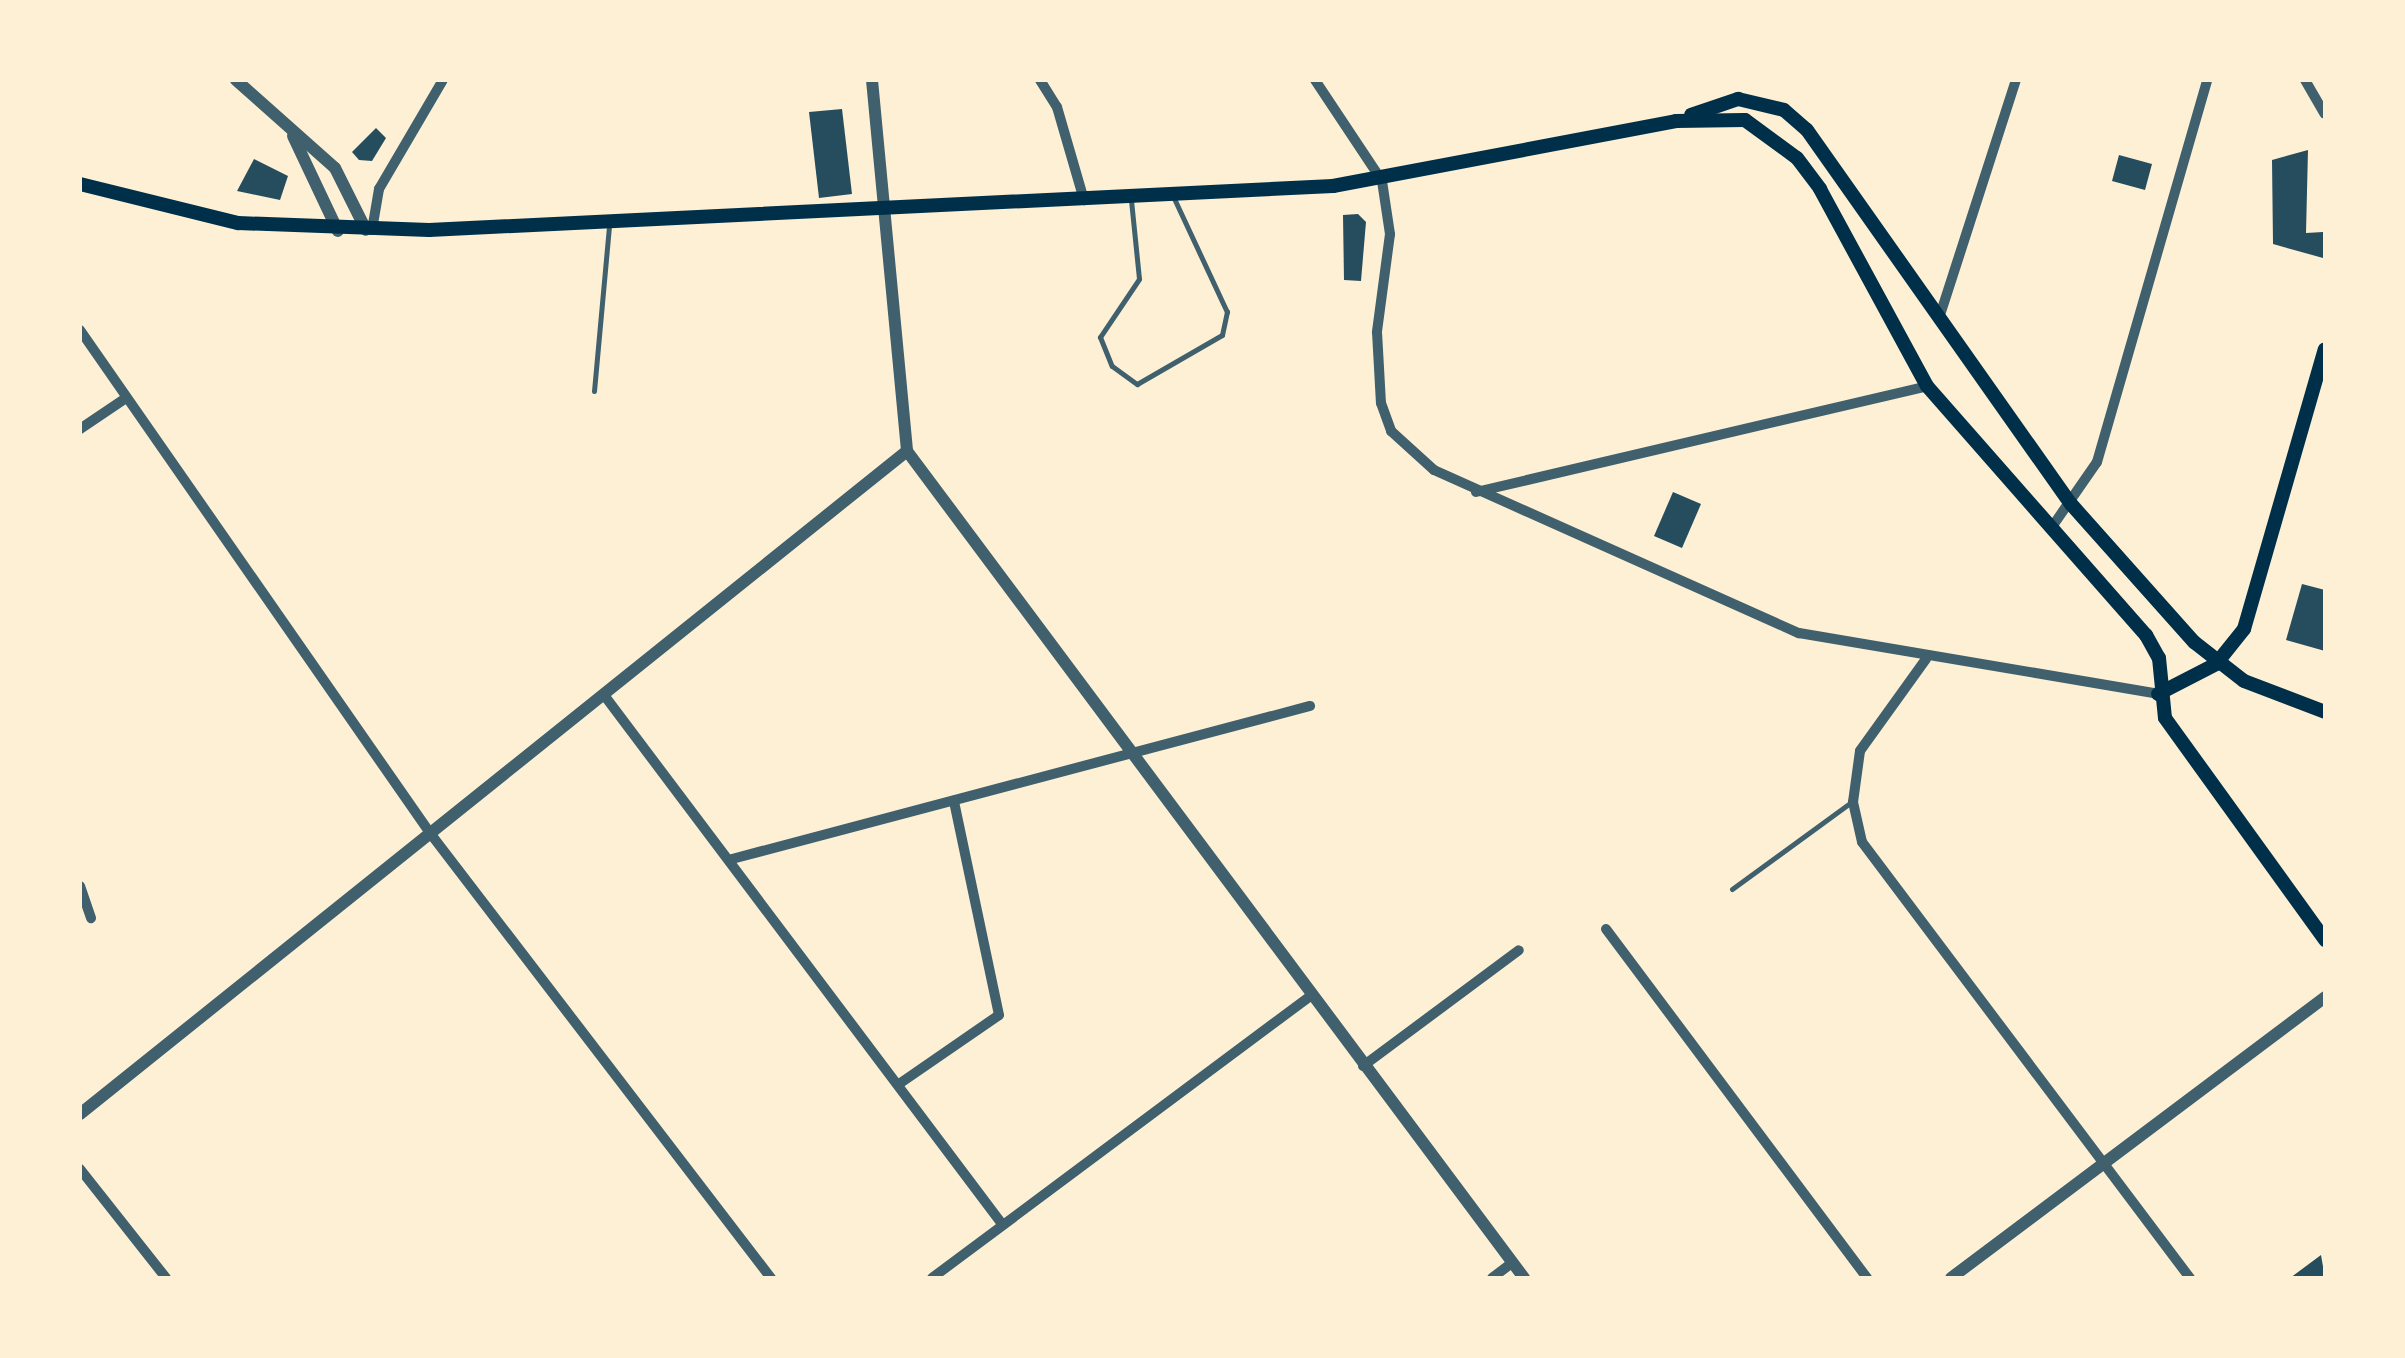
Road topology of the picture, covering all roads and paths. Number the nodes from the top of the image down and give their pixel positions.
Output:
1 (236, 80) edge
2 (443, 80) edge
3 (872, 80) edge
4 (1040, 80) edge
5 (1315, 80) edge
6 (2016, 80) edge
7 (2207, 80) edge
8 (2305, 80) edge
9 (2325, 114) edge
10 (1676, 121) junction
11 (292, 134) junction
12 (1382, 180) junction
13 (80, 184) edge
14 (1173, 196) junction
15 (1131, 198) junction
16 (1084, 200) junction
17 (890, 210) junction
18 (609, 222) junction
19 (369, 230) junction
20 (338, 231) junction
21 (1940, 312) junction
22 (80, 330) edge
23 (2325, 349) edge
24 (1928, 386) junction
25 (594, 391) dead end
26 (126, 398) junction
27 (80, 429) edge
28 (907, 451) junction
29 (1476, 492) junction
30 (2071, 504) junction
31 (2054, 524) junction
32 (1926, 659) junction
33 (2216, 664) junction
34 (2158, 694) junction
35 (604, 695) junction
36 (1310, 706) dead end
37 (2325, 712) edge
38 (1129, 756) junction
39 (954, 801) junction
40 (1853, 802) junction
41 (430, 833) junction
42 (732, 859) junction
43 (80, 886) edge
44 (1732, 889) dead end
45 (91, 918) dead end
46 (1606, 929) dead end
47 (2325, 940) edge
48 (1519, 950) dead end
49 (1310, 996) junction
50 (2325, 997) edge
51 (1363, 1066) junction
52 (899, 1084) junction
53 (80, 1114) edge
54 (2104, 1162) junction
55 (80, 1169) edge
56 (1002, 1224) junction
57 (1513, 1262) junction
58 (166, 1278) edge
59 (771, 1278) edge
60 (932, 1278) edge
61 (1492, 1278) edge
62 (1524, 1278) edge
63 (1867, 1278) edge
64 (1951, 1278) edge
65 (2190, 1278) edge

1 - 11 street
2 - 19 street
3 - 17 street
4 - 16 street
5 - 12 street
6 - 21 street
7 - 30 street
8 - 9 street
10 - 12 main road
10 - 21 main road
10 - 24 main road
11 - 19 street
11 - 20 street
12 - 14 main road
12 - 29 street
13 - 20 main road
14 - 15 main road
14 - 15 lane
15 - 16 main road
16 - 17 main road
17 - 18 main road
17 - 28 street
18 - 19 main road
18 - 25 lane
19 - 20 main road
21 - 30 main road
22 - 26 street
23 - 33 main road
24 - 29 street
24 - 31 main road
26 - 27 street
26 - 41 street
28 - 35 street
28 - 38 street
29 - 32 street
30 - 31 street
30 - 33 main road
31 - 34 main road
32 - 34 street
32 - 40 street
33 - 34 main road
33 - 37 main road
34 - 47 main road
35 - 41 street
35 - 42 street
36 - 38 street
38 - 39 street
38 - 49 street
39 - 42 street
39 - 52 street
40 - 44 lane
40 - 54 street
41 - 53 street
41 - 59 street
42 - 52 street
43 - 45 street
46 - 63 street
48 - 51 street
49 - 51 street
49 - 56 street
50 - 54 street
51 - 57 street
52 - 56 street
54 - 64 street
54 - 65 street
55 - 58 street
56 - 60 street
57 - 61 street
57 - 62 street

